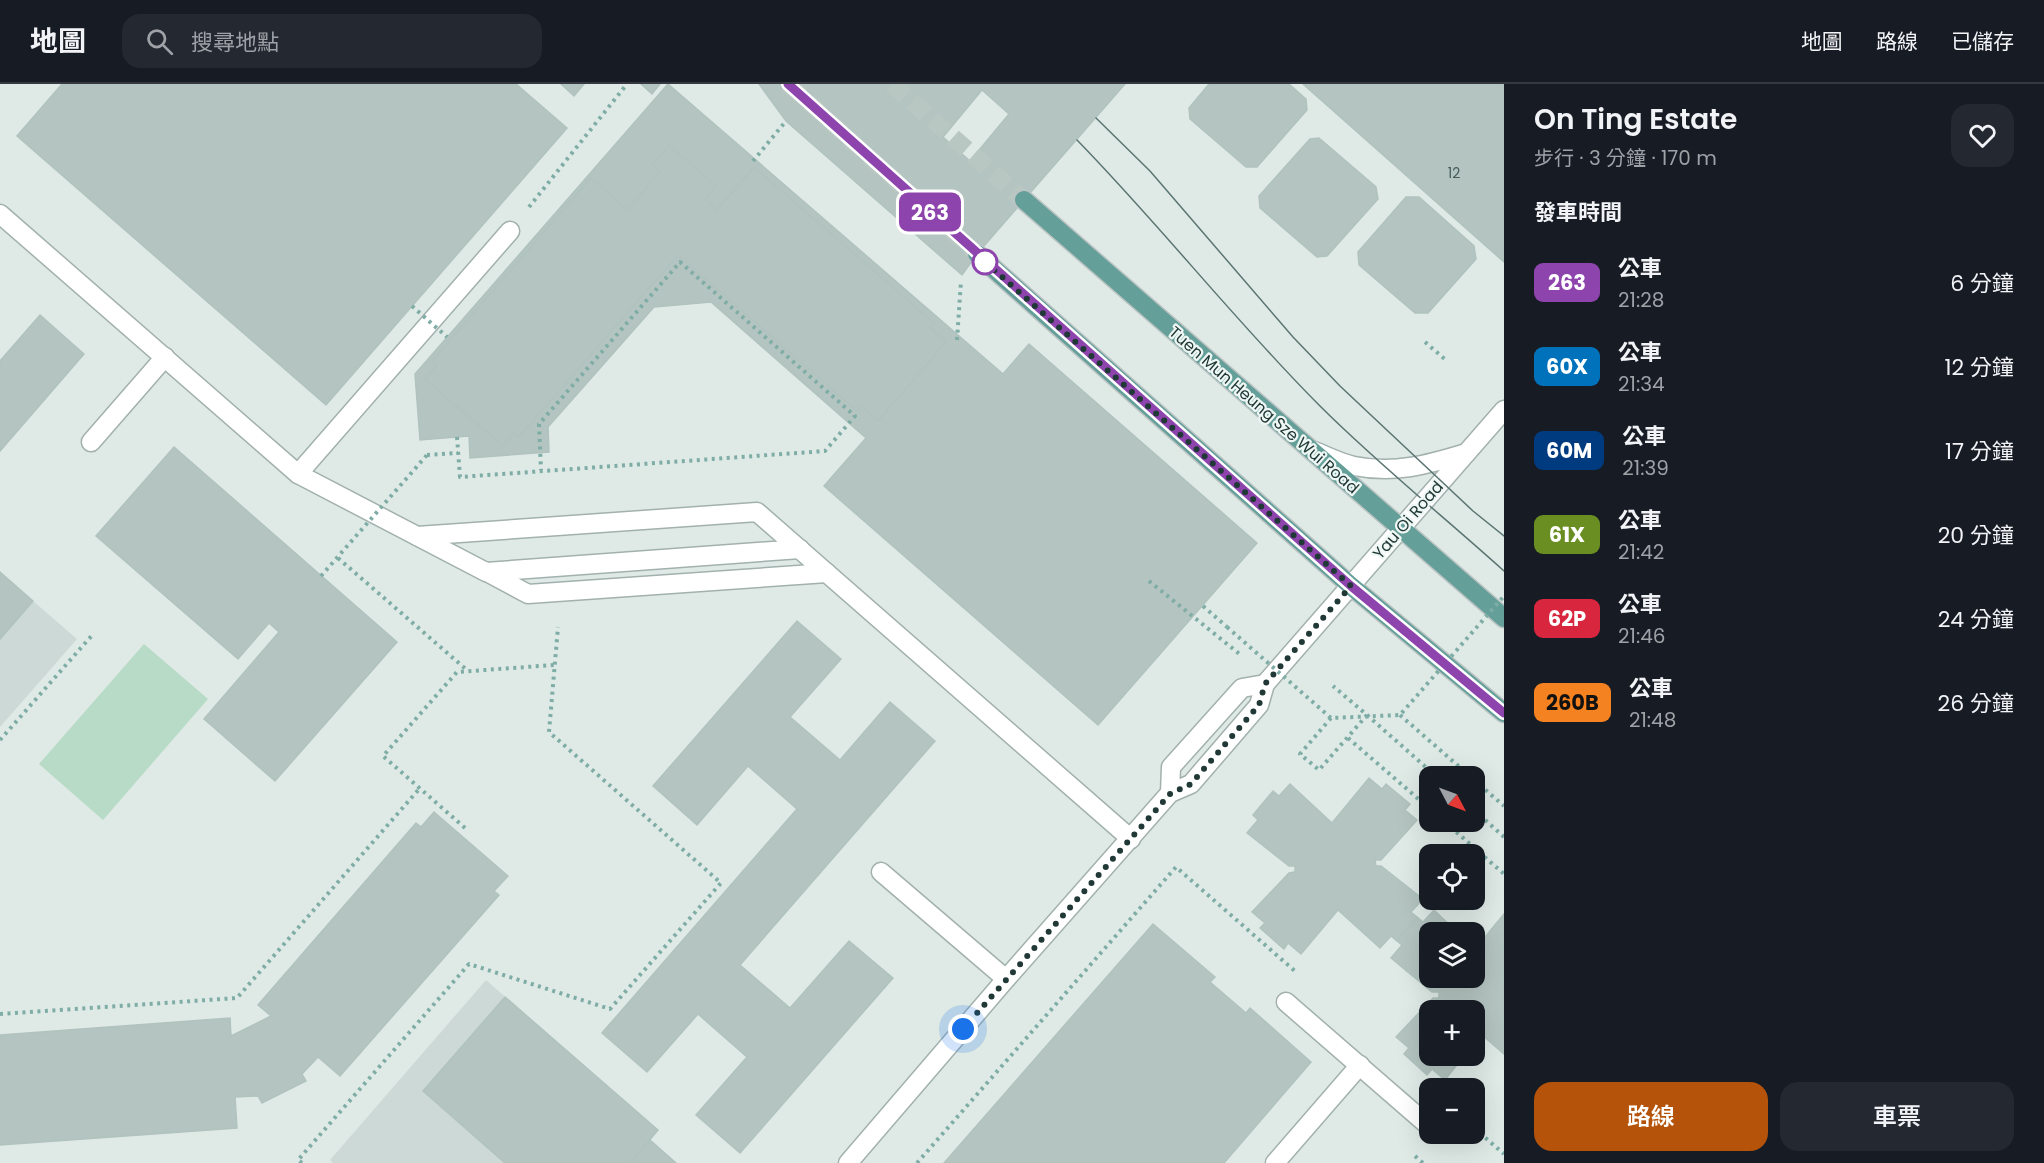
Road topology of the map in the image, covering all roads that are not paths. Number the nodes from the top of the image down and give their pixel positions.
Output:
1 (1024, 200) tunnel mouth
2 (0, 214) edge
3 (510, 231) road end
4 (977, 254) tunnel mouth
5 (165, 357) junction
6 (1504, 410) edge
7 (91, 442) dead end
8 (1309, 450) junction
9 (1466, 453) junction
10 (298, 474) junction
11 (1400, 529) junction
12 (417, 536) junction
13 (800, 549) junction
14 (486, 572) junction
15 (827, 573) junction
16 (1351, 586) junction
17 (1504, 618) edge
18 (1265, 684) junction
19 (1504, 713) edge
20 (1170, 794) junction
21 (1131, 839) junction
22 (881, 872) dead end
23 (1006, 979) junction
24 (1286, 1002) dead end
25 (1359, 1065) junction
26 (1419, 1117) edge
27 (848, 1163) edge
28 (1275, 1163) edge

1 - 8 main road, Tuen Mun Heung Sze Wui Road
2 - 5 street
3 - 10 street
4 - 16 main road
5 - 7 street
5 - 10 street
6 - 9 street, Yau Oi Road
8 - 9 street, Yau Oi Road
8 - 11 main road, Tuen Mun Heung Sze Wui Road
9 - 11 street, Yau Oi Road
10 - 12 street
11 - 16 street, Yau Oi Road
11 - 17 main road, Tuen Mun Heung Sze Wui Road
12 - 13 street
12 - 14 street
13 - 14 street
13 - 15 street
14 - 15 street
15 - 21 street
16 - 18 street, Yau Oi Road
16 - 19 main road
18 - 20 street
18 - 20 street
20 - 21 street
21 - 23 street
22 - 23 street
23 - 27 street
24 - 25 street
25 - 26 street
25 - 28 street

